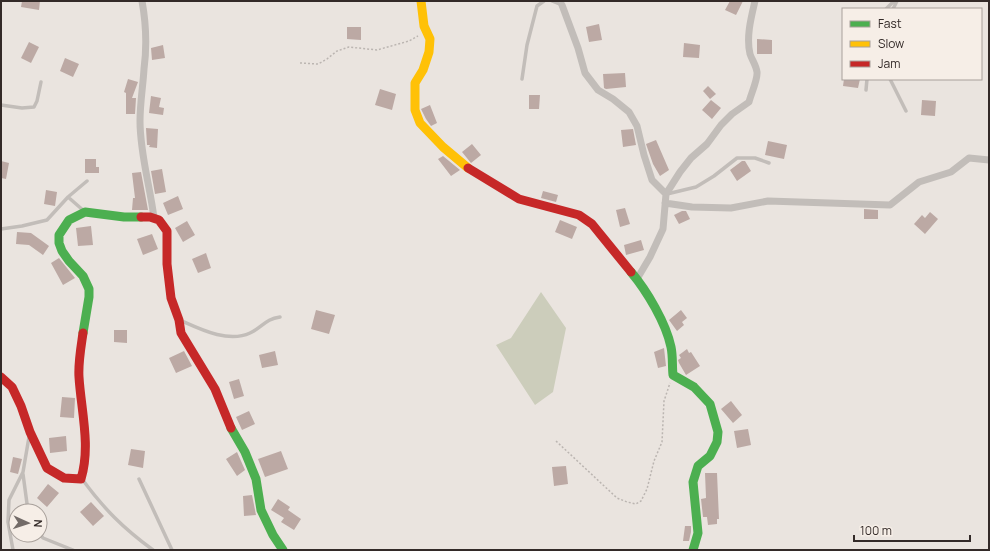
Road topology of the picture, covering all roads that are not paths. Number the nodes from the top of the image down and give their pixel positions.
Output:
1 (142, 1) edge
2 (421, 1) edge
3 (544, 1) edge
4 (552, 1) edge
5 (755, 1) edge
6 (895, 1) edge
7 (562, 5) joint
8 (887, 8) edge
9 (522, 79) dead end
10 (867, 80) edge
11 (890, 80) edge
12 (41, 82) dead end
13 (866, 90) dead end
14 (1, 105) edge
15 (906, 112) dead end
16 (989, 160) edge
17 (769, 163) dead end
18 (87, 181) dead end
19 (666, 194) junction
20 (68, 197) junction
21 (665, 203) junction
22 (84, 212) junction
23 (154, 218) junction
24 (1, 229) edge
25 (637, 279) junction
26 (280, 317) dead end
27 (179, 320) junction
28 (1, 377) edge
29 (30, 432) junction
30 (23, 472) junction
31 (81, 479) junction
32 (138, 479) dead end
33 (27, 503) edge
34 (48, 540) edge
35 (13, 550) edge
36 (73, 550) edge
37 (153, 550) edge
38 (172, 550) edge
39 (283, 550) edge
40 (693, 550) edge

1 - 23 street
2 - 25 street
3 - 9 lane
4 - 7 lane
5 - 19 street
6 - 8 lane
7 - 19 street
10 - 13 lane
11 - 15 lane
12 - 14 lane
16 - 21 street
17 - 19 lane
18 - 20 lane
19 - 21 street
20 - 22 lane
20 - 24 lane
21 - 25 street
22 - 23 street
22 - 31 street
23 - 27 street
25 - 40 street
26 - 27 lane
27 - 39 street
28 - 29 street
29 - 30 lane
29 - 31 street
30 - 33 lane
30 - 35 lane
31 - 37 lane
32 - 38 lane
34 - 36 lane

